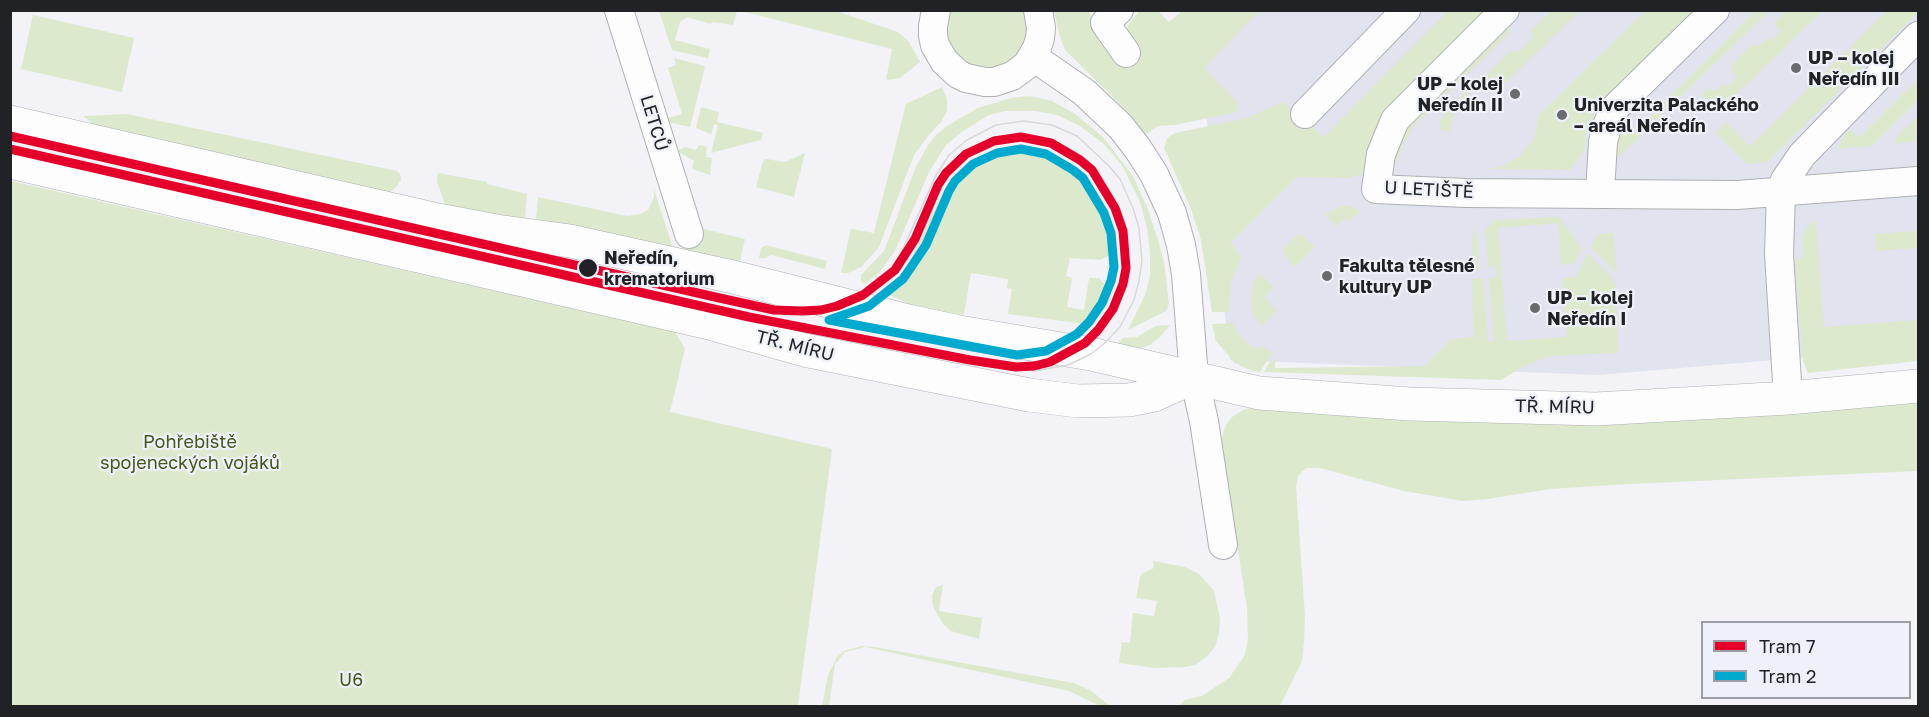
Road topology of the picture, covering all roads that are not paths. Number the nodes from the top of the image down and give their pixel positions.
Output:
1 (619, 10) edge
2 (1038, 10) edge
3 (1406, 10) edge
4 (1505, 10) edge
5 (1715, 10) edge
6 (929, 13) edge
7 (1112, 16) edge
8 (1918, 36) edge
9 (1126, 54) dead end
10 (1033, 57) junction
11 (1305, 114) dead end
12 (10, 122) edge
13 (10, 162) edge
14 (1918, 181) edge
15 (1599, 192) junction
16 (1781, 192) junction
17 (689, 234) dead end
18 (1194, 377) junction
19 (1918, 386) edge
20 (1788, 398) junction
21 (1223, 545) dead end

1 - 17 street, LETCŮ
2 - 10 street
3 - 11 street
4 - 15 street, U LETIŠTĚ
5 - 15 street
6 - 10 street
7 - 9 street
8 - 16 street
10 - 18 street
12 - 18 main road, TŘ. MÍRU
13 - 18 main road, TŘ. MÍRU
14 - 16 street, U LETIŠTĚ
15 - 16 street, U LETIŠTĚ
16 - 20 street
18 - 20 main road, TŘ. MÍRU
18 - 21 street
19 - 20 main road, TŘ. MÍRU

